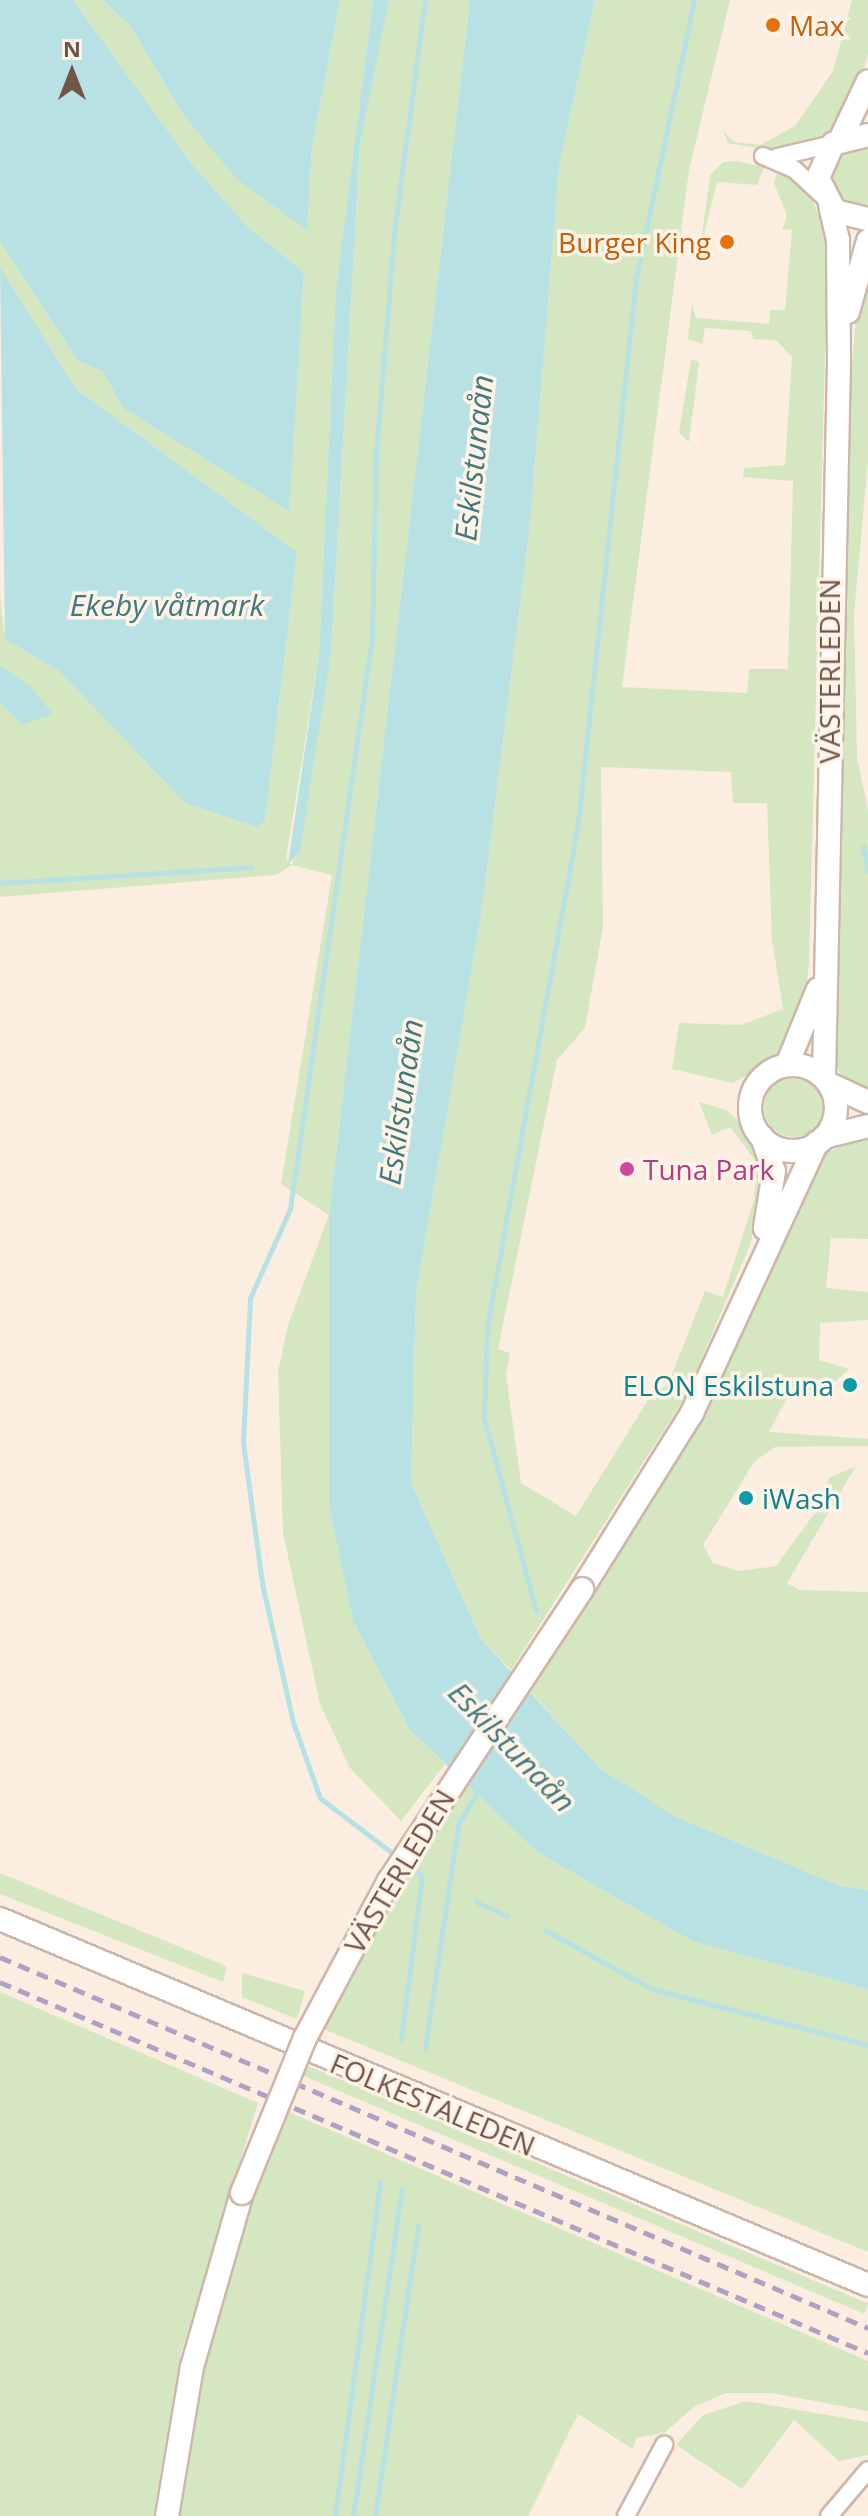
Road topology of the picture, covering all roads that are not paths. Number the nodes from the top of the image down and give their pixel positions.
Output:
1 (868, 81) edge
2 (868, 135) edge
3 (837, 142) junction
4 (826, 201) junction
5 (868, 219) edge
6 (868, 241) edge
7 (839, 360) junction
8 (820, 983) junction
9 (787, 1065) junction
10 (826, 1081) junction
11 (868, 1102) edge
12 (868, 1126) edge
13 (762, 1137) junction
14 (820, 1140) junction
15 (753, 1279) junction
16 (0, 1919) edge
17 (868, 2285) edge
18 (664, 2445) dead end
19 (868, 2470) edge
20 (167, 2516) edge
21 (626, 2516) edge
22 (829, 2516) edge

1 - 3 main road
2 - 3 main road
3 - 4 main road, VÄSTERLEDEN
3 - 4 street
4 - 5 main road
4 - 7 main road, VÄSTERLEDEN
6 - 7 main road, VÄSTERLEDEN
7 - 8 main road, VÄSTERLEDEN
8 - 9 main road, VÄSTERLEDEN
8 - 10 main road, VÄSTERLEDEN
9 - 10 main road
9 - 13 main road
10 - 11 main road
10 - 14 main road
12 - 14 main road
13 - 14 main road
13 - 15 main road, VÄSTERLEDEN
14 - 15 main road, VÄSTERLEDEN
15 - 20 main road, VÄSTERLEDEN, bridge
16 - 17 main road, FOLKESTALEDEN
18 - 21 street
19 - 22 street

